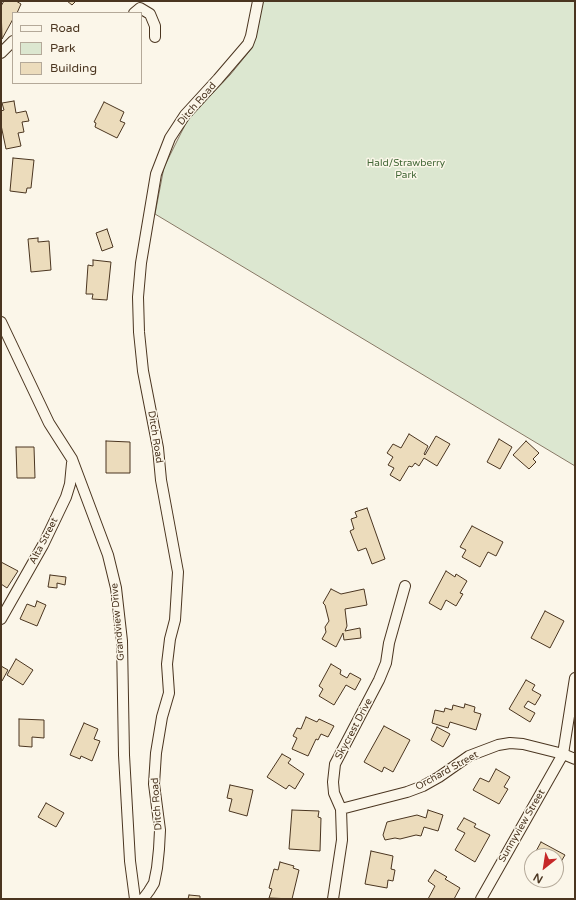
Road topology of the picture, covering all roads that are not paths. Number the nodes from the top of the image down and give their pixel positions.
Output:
1 (258, 1) edge
2 (135, 12) edge
3 (155, 37) dead end
4 (12, 42) edge
5 (1, 53) edge
6 (1, 322) edge
7 (72, 459) junction
8 (405, 586) dead end
9 (1, 618) edge
10 (575, 678) edge
11 (563, 754) junction
12 (575, 759) edge
13 (341, 809) junction
14 (135, 899) edge
15 (143, 899) edge
16 (333, 899) edge
17 (481, 899) edge

1 - 15 street, Ditch Road
2 - 3 street
4 - 5 street
6 - 7 street, Grandview Drive
7 - 9 street, Alta Street
7 - 14 street, Grandview Drive
8 - 13 street, Skycrest Drive
10 - 11 street
11 - 12 street, Orchard Street
11 - 13 street, Orchard Street
11 - 17 street, Sunnyview Street
13 - 16 street, Skycrest Drive

